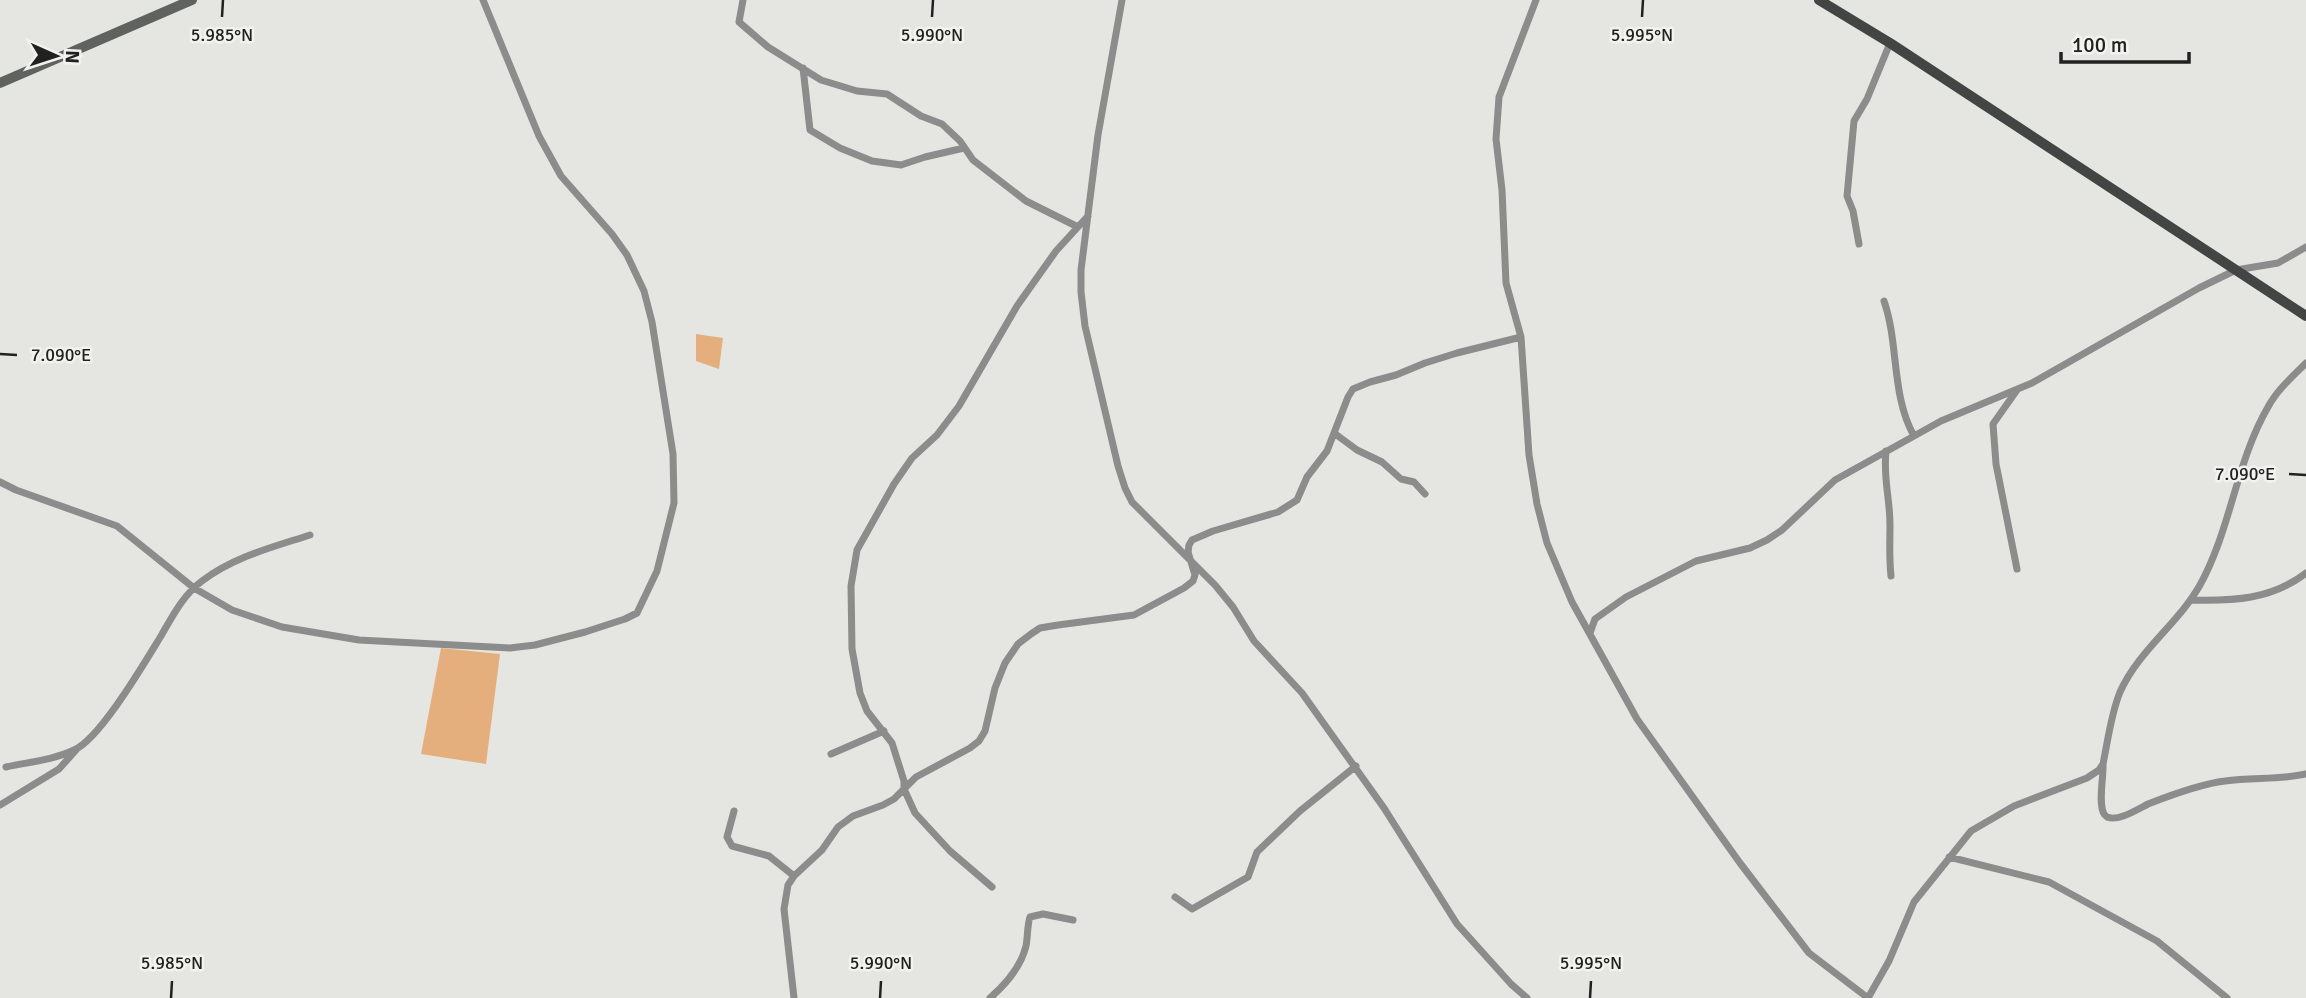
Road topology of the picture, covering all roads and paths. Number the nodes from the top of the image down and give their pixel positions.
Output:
1 (192, 0) edge
2 (483, 0) edge
3 (743, 0) edge
4 (1122, 0) edge
5 (1536, 0) edge
6 (1819, 0) edge
7 (1890, 43) junction
8 (803, 68) junction
9 (0, 83) edge
10 (964, 148) junction
11 (1089, 216) junction
12 (1078, 227) junction
13 (1859, 244) dead end
14 (2306, 247) edge
15 (2236, 271) junction
16 (1884, 301) dead end
17 (2306, 316) edge
18 (1521, 337) junction
19 (2306, 363) edge
20 (2017, 390) junction
21 (1334, 433) junction
22 (1914, 436) junction
23 (1886, 452) junction
24 (0, 482) edge
25 (1424, 494) dead end
26 (310, 535) dead end
27 (1189, 558) junction
28 (2017, 569) dead end
29 (2306, 573) edge
30 (1891, 576) dead end
31 (194, 588) junction
32 (2190, 600) junction
33 (1590, 633) junction
34 (884, 731) junction
35 (77, 750) junction
36 (831, 754) dead end
37 (2103, 764) junction
38 (1356, 766) junction
39 (6, 767) dead end
40 (2306, 775) edge
41 (904, 789) junction
42 (0, 805) edge
43 (734, 811) dead end
44 (1949, 856) junction
45 (794, 876) junction
46 (992, 887) dead end
47 (1175, 897) dead end
48 (1073, 920) dead end
49 (794, 998) edge
50 (990, 998) edge
51 (1527, 998) edge
52 (1868, 998) edge
53 (2227, 998) edge

1 - 9 main road
2 - 31 street
3 - 8 street
4 - 11 street
5 - 18 street
6 - 7 main road
7 - 13 street
7 - 15 main road
8 - 10 street
8 - 10 street
10 - 12 street
11 - 12 street
11 - 27 street
12 - 34 street
14 - 15 street
15 - 17 main road
15 - 20 street
16 - 22 street
18 - 21 street
18 - 33 street
19 - 32 street
20 - 22 street
20 - 28 street
21 - 25 street
21 - 27 street
22 - 23 street
23 - 30 street
23 - 33 street
24 - 31 street
26 - 31 street
27 - 38 street
27 - 41 street
29 - 32 street
31 - 35 street
32 - 37 street
33 - 52 street
34 - 36 street
34 - 41 street
35 - 39 street
35 - 42 street
37 - 40 street
37 - 44 street
38 - 47 street
38 - 51 street
41 - 45 street
41 - 46 street
43 - 45 street
44 - 52 street
44 - 53 street
45 - 49 street
48 - 50 street

